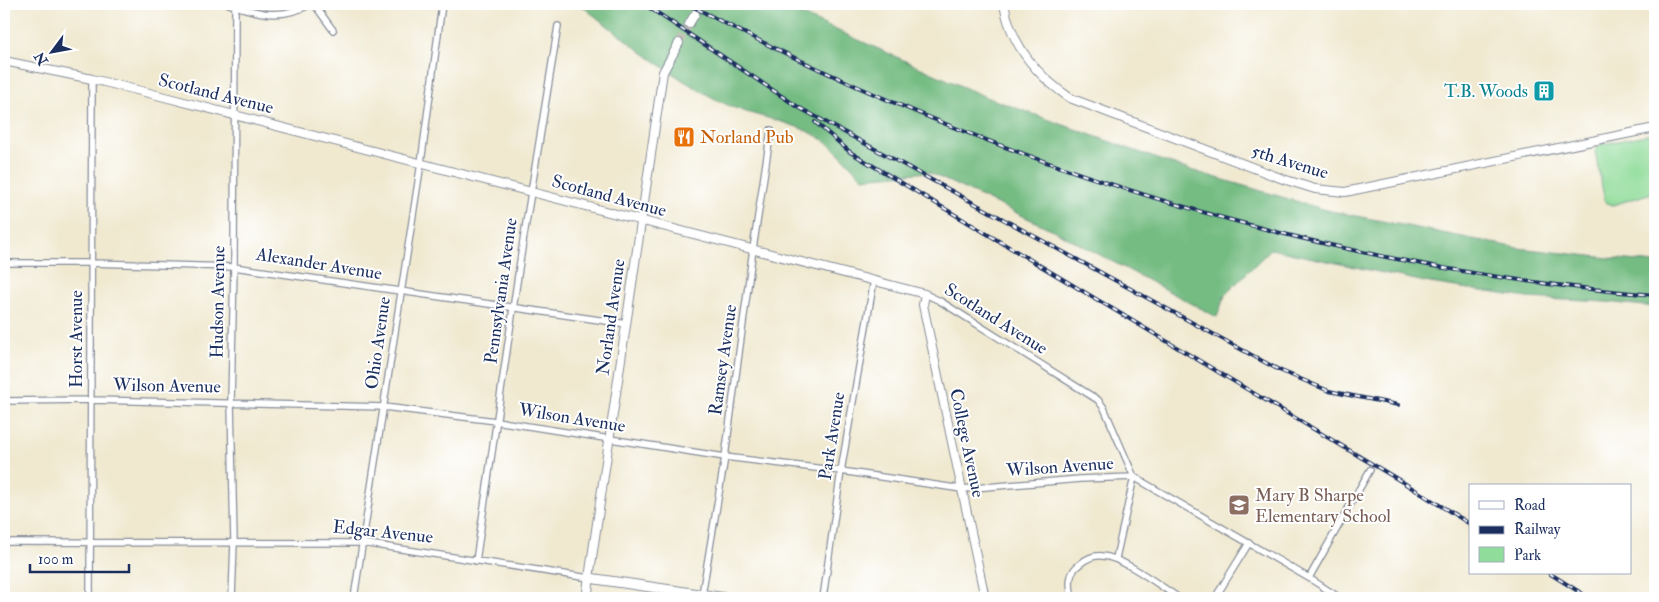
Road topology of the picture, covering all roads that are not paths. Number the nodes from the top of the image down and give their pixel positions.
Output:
1 (311, 4) edge
2 (314, 4) edge
3 (442, 4) edge
4 (1004, 4) edge
5 (232, 5) edge
6 (695, 14) tunnel mouth
7 (689, 24) tunnel mouth
8 (558, 26) dead end
9 (333, 30) dead end
10 (679, 43) tunnel mouth
11 (4, 61) edge
12 (92, 79) junction
13 (233, 114) junction
14 (1655, 128) edge
15 (772, 130) dead end
16 (421, 163) junction
17 (531, 191) junction
18 (641, 220) junction
19 (753, 249) junction
20 (4, 263) edge
21 (91, 263) junction
22 (234, 267) junction
23 (874, 280) junction
24 (400, 292) junction
25 (925, 294) junction
26 (513, 307) junction
27 (627, 324) junction
28 (92, 400) junction
29 (4, 401) edge
30 (231, 402) junction
31 (384, 407) junction
32 (496, 421) junction
33 (610, 440) junction
34 (725, 457) junction
35 (1370, 470) dead end
36 (841, 471) junction
37 (1134, 477) junction
38 (962, 489) junction
39 (90, 541) junction
40 (4, 542) edge
41 (234, 542) junction
42 (362, 543) junction
43 (1249, 543) junction
44 (1116, 558) junction
45 (476, 561) junction
46 (589, 578) junction
47 (1309, 578) junction
48 (702, 595) junction
49 (90, 598) edge
50 (232, 598) edge
51 (354, 598) edge
52 (586, 598) edge
53 (726, 598) edge
54 (823, 598) edge
55 (985, 598) edge
56 (1072, 598) edge
57 (1179, 598) edge
58 (1215, 598) edge
59 (1340, 598) edge

1 - 5 street
2 - 9 street
3 - 16 street, Ohio Avenue
4 - 14 street, 5th Avenue
5 - 13 street, Hudson Avenue
6 - 7 street
8 - 17 street, Pennsylvania Avenue
10 - 18 street, Norland Avenue
11 - 12 street, Scotland Avenue
12 - 13 street, Scotland Avenue
12 - 21 street, Horst Avenue
13 - 16 street, Scotland Avenue
13 - 22 street, Hudson Avenue
15 - 19 street, Ramsey Avenue
16 - 17 street, Scotland Avenue
16 - 24 street, Ohio Avenue
17 - 18 street, Scotland Avenue
17 - 26 street, Pennsylvania Avenue
18 - 19 street, Scotland Avenue
18 - 27 street, Norland Avenue
19 - 23 street, Scotland Avenue
19 - 34 street, Ramsey Avenue
20 - 21 street, Alexander Avenue
21 - 22 street, Alexander Avenue
21 - 28 street, Horst Avenue
22 - 24 street, Alexander Avenue
22 - 30 street, Hudson Avenue
23 - 25 street, Scotland Avenue
23 - 36 street, Park Avenue
24 - 26 street, Alexander Avenue
24 - 31 street, Ohio Avenue
25 - 37 street, Scotland Avenue
25 - 38 street, College Avenue
26 - 27 street, Alexander Avenue
26 - 32 street, Pennsylvania Avenue
27 - 33 street, Norland Avenue
28 - 29 street, Wilson Avenue
28 - 30 street, Wilson Avenue
28 - 39 street, Horst Avenue
30 - 31 street, Wilson Avenue
30 - 41 street, Hudson Avenue
31 - 32 street, Wilson Avenue
31 - 42 street, Ohio Avenue
32 - 33 street, Wilson Avenue
32 - 45 street, Pennsylvania Avenue
33 - 34 street, Wilson Avenue
33 - 46 street, Norland Avenue
34 - 36 street, Wilson Avenue
34 - 48 street, Ramsey Avenue
35 - 47 street
36 - 38 street, Wilson Avenue
36 - 54 street, Park Avenue
37 - 38 street, Wilson Avenue
37 - 43 street
37 - 44 street
38 - 55 street, College Avenue
39 - 40 street, Edgar Avenue
39 - 41 street, Edgar Avenue
39 - 49 street, Horst Avenue
41 - 42 street, Edgar Avenue
41 - 50 street, Hudson Avenue
42 - 45 street, Edgar Avenue
42 - 51 street, Ohio Avenue
43 - 47 street
43 - 58 street
44 - 56 street
44 - 57 street
45 - 46 street, Edgar Avenue
46 - 48 main road, Edgar Avenue
46 - 52 main road, Norland Avenue
47 - 59 street
48 - 53 main road, Edgar Avenue

